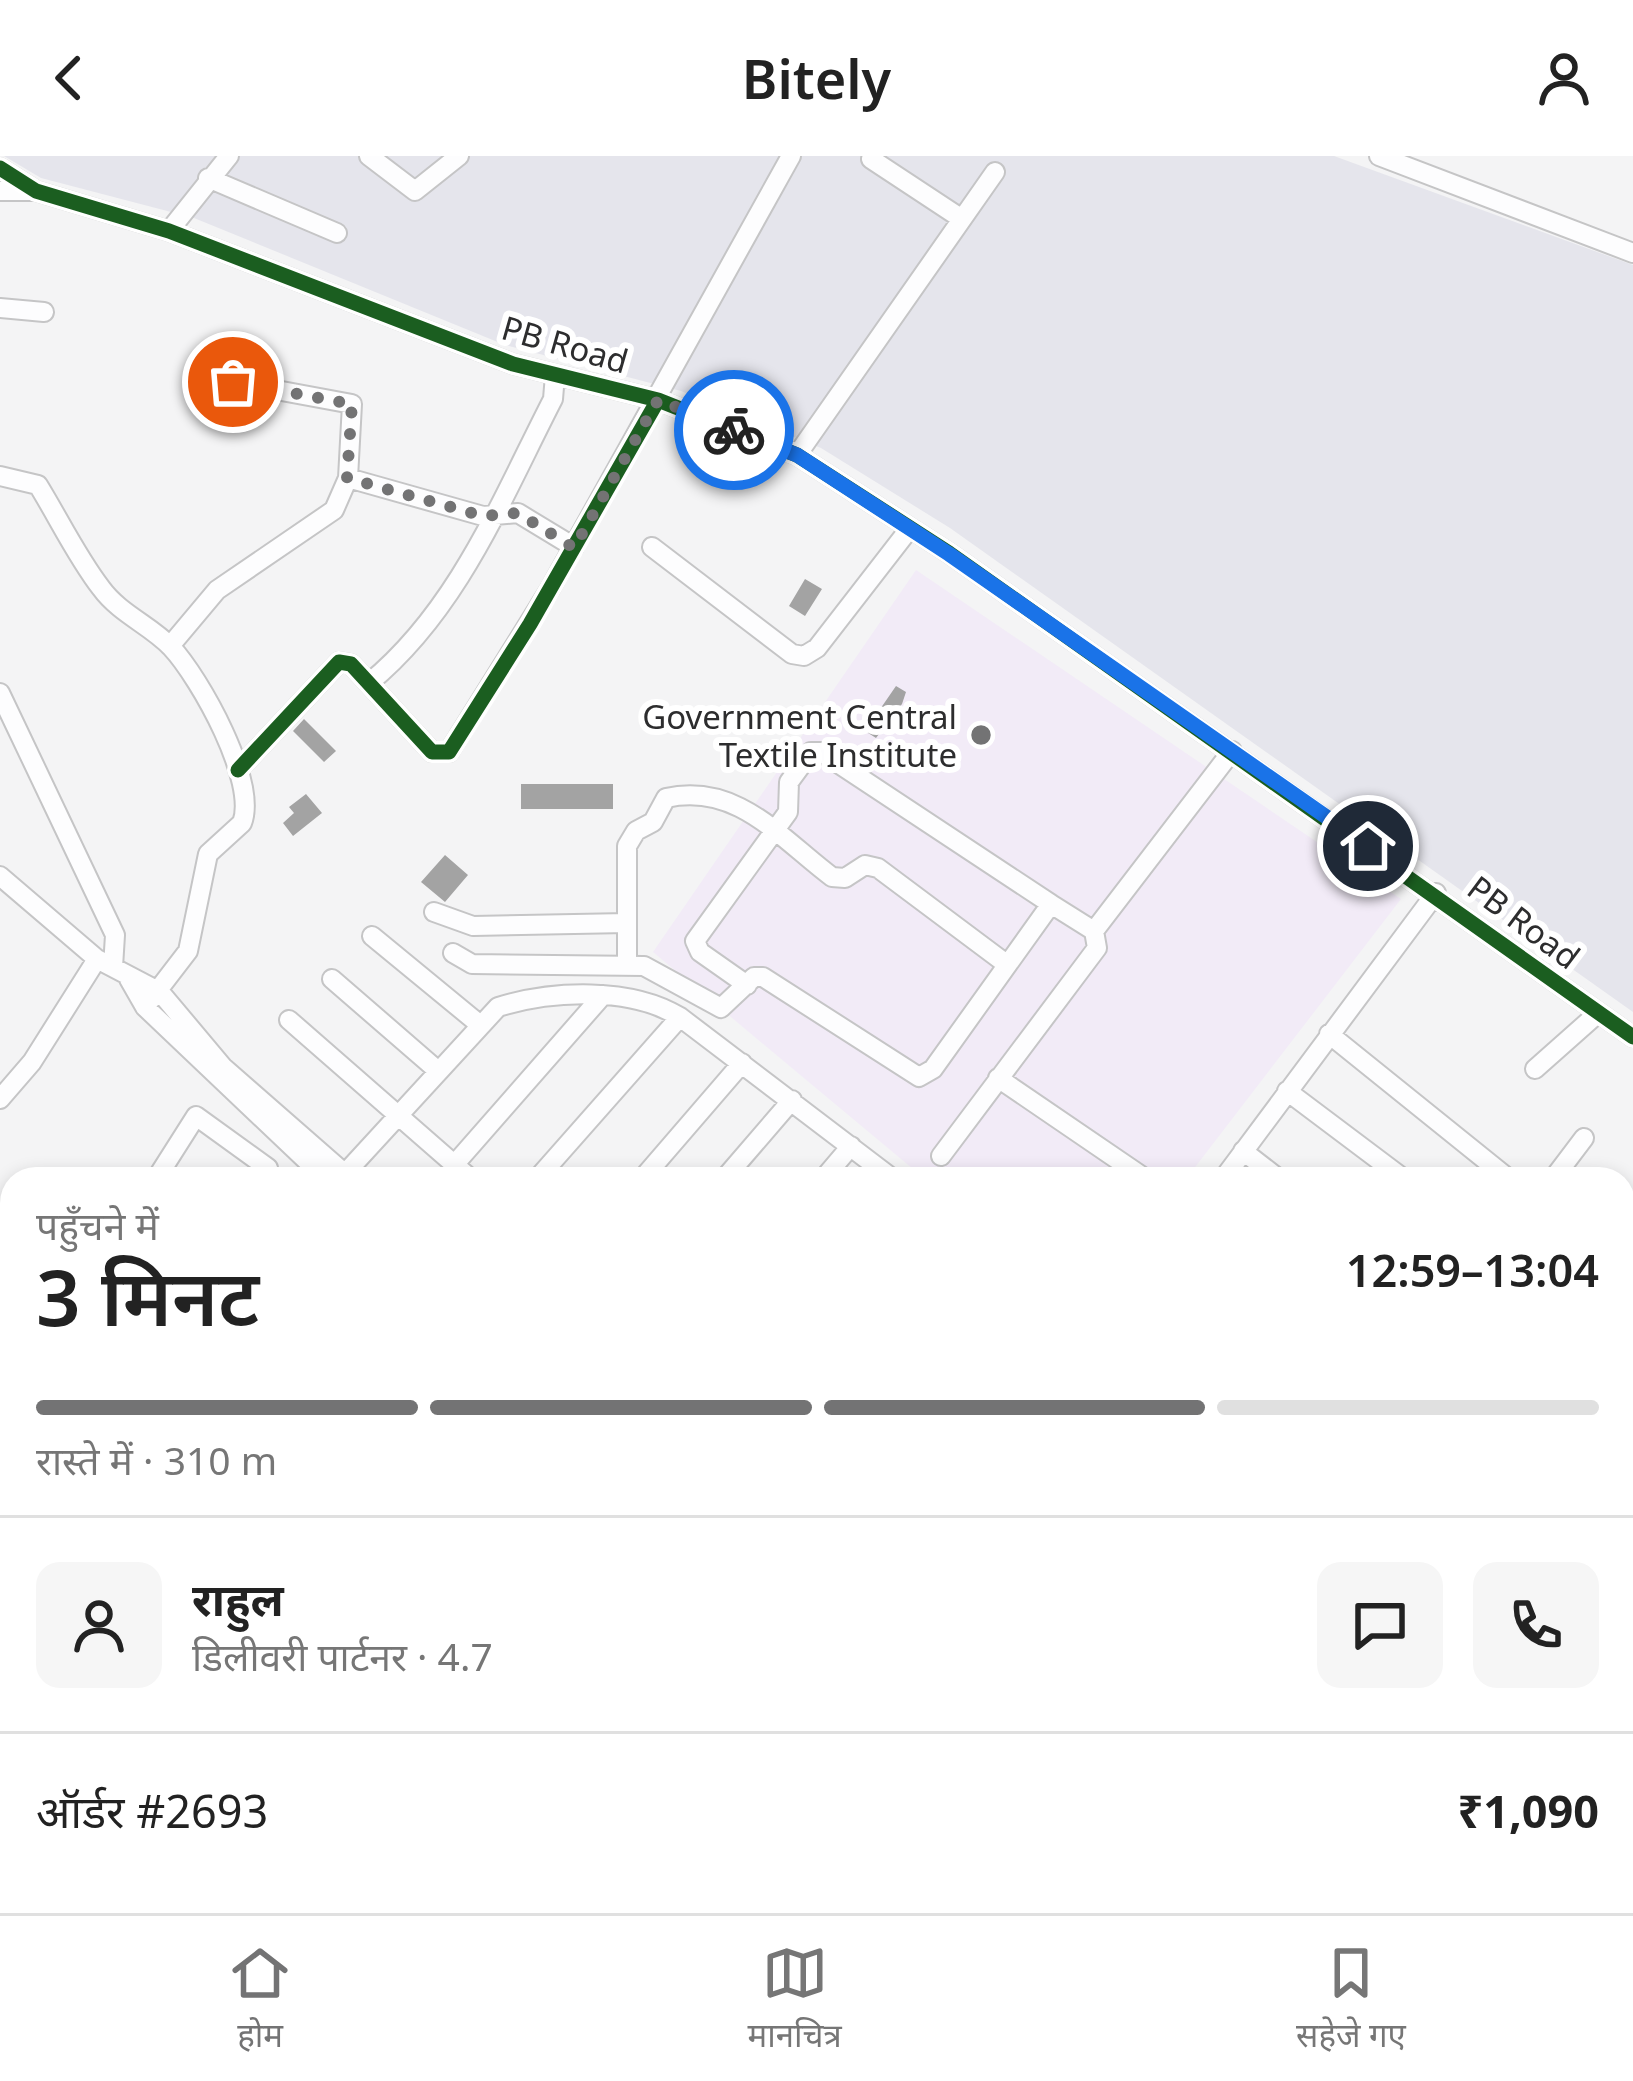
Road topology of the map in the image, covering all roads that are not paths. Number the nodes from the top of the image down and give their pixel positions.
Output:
1 (230, 156) edge
2 (369, 156) edge
3 (459, 156) edge
4 (791, 156) edge
5 (1379, 156) edge
6 (871, 159) dead end
7 (0, 168) edge
8 (995, 172) dead end
9 (208, 178) junction
10 (0, 191) edge
11 (36, 191) junction
12 (962, 219) junction
13 (169, 231) junction
14 (337, 233) dead end
15 (1633, 253) edge
16 (0, 308) edge
17 (44, 312) dead end
18 (555, 375) junction
19 (233, 382) dead end
20 (658, 400) junction
21 (797, 455) junction
22 (0, 476) edge
23 (347, 478) junction
24 (493, 516) junction
25 (910, 528) junction
26 (652, 547) dead end
27 (574, 548) junction
28 (170, 646) junction
29 (369, 683) junction
30 (0, 693) edge
31 (1232, 751) junction
32 (238, 770) junction
33 (776, 830) junction
34 (0, 876) edge
35 (1436, 893) junction
36 (1051, 904) junction
37 (434, 912) dead end
38 (627, 923) junction
39 (1094, 931) junction
40 (372, 936) dead end
41 (453, 952) dead end
42 (627, 963) junction
43 (1004, 963) junction
44 (113, 968) junction
45 (332, 979) dead end
46 (747, 985) junction
47 (160, 992) junction
48 (603, 995) junction
49 (145, 1006) junction
50 (1597, 1014) junction
51 (680, 1017) junction
52 (289, 1020) dead end
53 (479, 1024) junction
54 (1329, 1034) junction
55 (1633, 1037) edge
56 (742, 1063) junction
57 (437, 1070) junction
58 (1535, 1070) dead end
59 (998, 1078) junction
60 (1287, 1091) junction
61 (0, 1099) edge
62 (792, 1100) junction
63 (395, 1116) junction
64 (290, 1137) junction
65 (1585, 1138) dead end
66 (851, 1146) junction
67 (1243, 1151) junction
68 (941, 1156) dead end
69 (454, 1165) junction
70 (164, 1167) edge
71 (256, 1167) edge
72 (269, 1167) edge
73 (327, 1167) edge
74 (351, 1167) edge
75 (456, 1167) edge
76 (548, 1167) edge
77 (652, 1167) edge
78 (734, 1167) edge
79 (833, 1167) edge
80 (878, 1167) edge
81 (1128, 1167) edge
82 (1232, 1167) edge
83 (1264, 1167) edge
84 (1388, 1167) edge
85 (1494, 1167) edge
86 (1562, 1167) edge

1 - 9 street
2 - 3 street
4 - 20 street
5 - 15 street
6 - 12 street
7 - 11 street
8 - 12 street
9 - 13 street
9 - 14 street
10 - 11 street
11 - 13 street, PB Road
12 - 21 street
13 - 18 street, PB Road
16 - 17 street
18 - 20 street, PB Road
18 - 24 street
19 - 23 street
20 - 21 street, PB Road
20 - 27 street
21 - 25 street, PB Road
22 - 28 street
23 - 24 street
23 - 28 street
24 - 27 street
24 - 29 street
25 - 26 street
25 - 31 street, PB Road
27 - 29 street
28 - 32 street
29 - 32 street
30 - 44 street
31 - 35 street, PB Road
31 - 39 street
32 - 47 street
33 - 36 street
33 - 38 street
33 - 43 street
33 - 46 street
34 - 44 street
35 - 50 street, PB Road
35 - 54 street
36 - 39 street
36 - 43 street
37 - 38 street
38 - 42 street
39 - 59 street
40 - 53 street
41 - 42 street
42 - 46 street
43 - 46 street
44 - 47 street
44 - 49 street
44 - 61 street
45 - 57 street
47 - 49 street
47 - 64 street
48 - 51 street
48 - 53 street
48 - 69 street
49 - 64 street
50 - 55 street, PB Road
50 - 58 street
51 - 56 street
51 - 76 street
52 - 63 street
53 - 57 street
54 - 60 street
54 - 85 street
56 - 62 street
56 - 77 street
57 - 63 street
59 - 68 street
59 - 81 street
60 - 67 street
60 - 84 street
62 - 66 street
62 - 78 street
63 - 69 street
63 - 74 street
64 - 72 street
64 - 73 street
65 - 86 street
66 - 79 street
66 - 80 street
67 - 82 street
67 - 83 street
69 - 75 street
70 - 71 street

